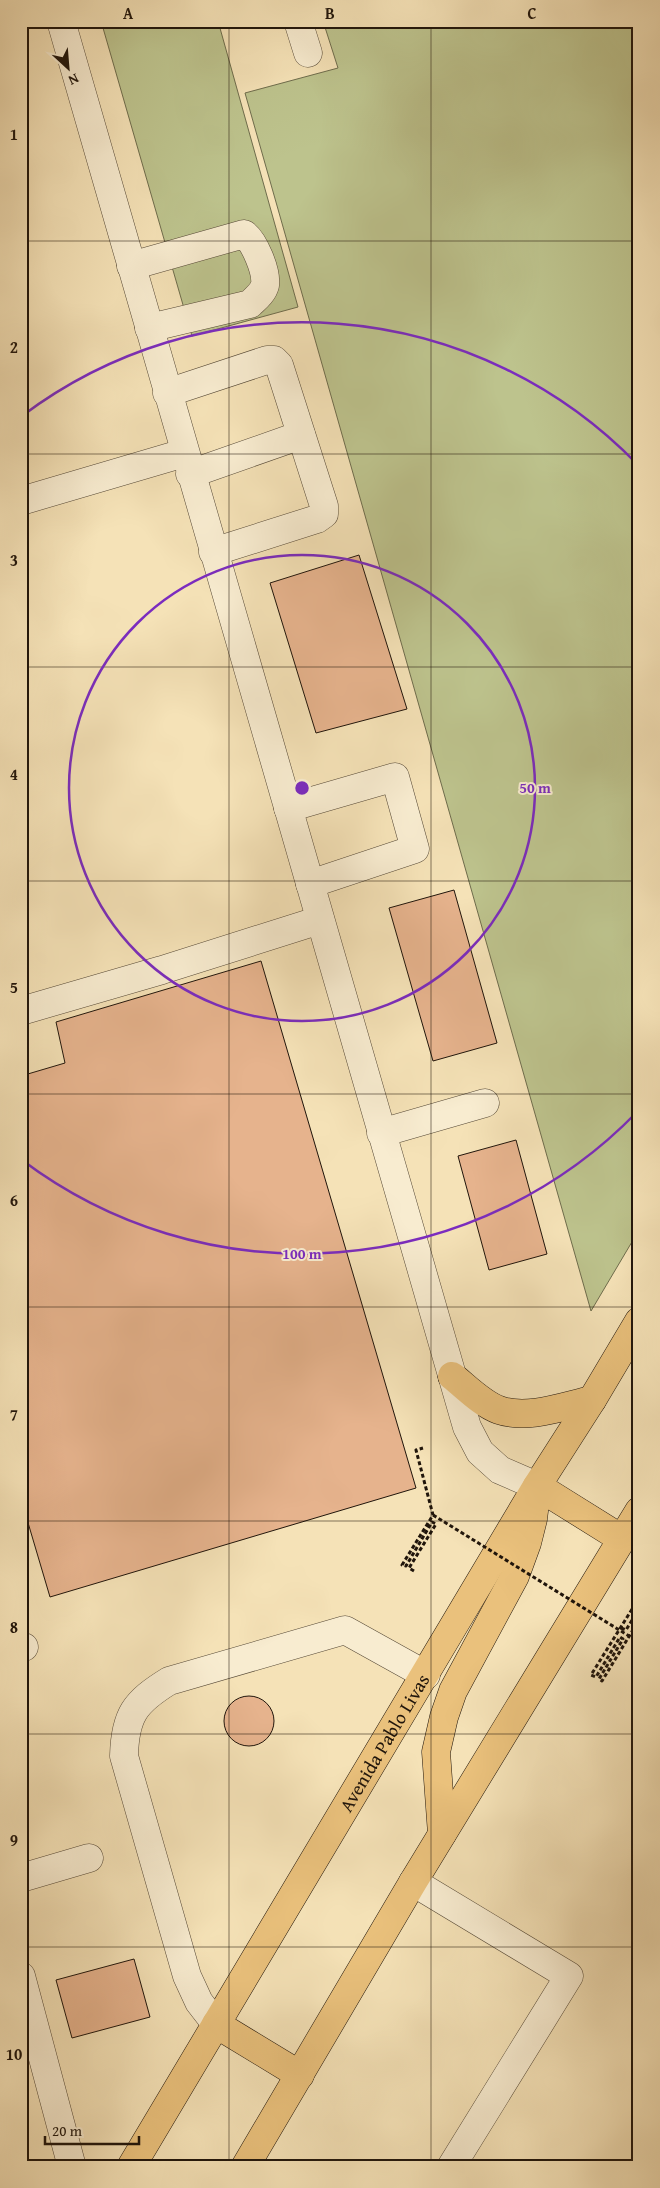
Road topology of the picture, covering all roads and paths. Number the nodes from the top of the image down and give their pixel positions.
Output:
1 (61, 21) edge
2 (298, 21) edge
3 (308, 53) dead end
4 (131, 266) junction
5 (149, 328) junction
6 (167, 393) junction
7 (301, 435) junction
8 (187, 464) junction
9 (21, 501) edge
10 (213, 552) junction
11 (288, 808) junction
12 (310, 884) junction
13 (320, 920) junction
14 (21, 1011) edge
15 (485, 1103) dead end
16 (381, 1133) junction
17 (639, 1321) edge
18 (452, 1376) junction
19 (592, 1400) junction
20 (424, 1448) dead end
21 (537, 1486) junction
22 (639, 1511) edge
23 (433, 1515) junction
24 (622, 1539) junction
25 (414, 1571) dead end
26 (639, 1598) edge
27 (639, 1609) edge
28 (639, 1620) edge
29 (621, 1628) junction
30 (629, 1636) junction
31 (426, 1674) junction
32 (442, 1834) junction
33 (90, 1858) dead end
34 (21, 1878) edge
35 (413, 1882) junction
36 (21, 1976) edge
37 (216, 2024) junction
38 (300, 2074) junction
39 (72, 2167) edge
40 (131, 2167) edge
41 (245, 2167) edge
42 (451, 2167) edge

1 - 4 street
2 - 3 street
4 - 5 street
4 - 5 street
5 - 6 street
6 - 7 street
6 - 8 street
7 - 8 street
7 - 10 street
8 - 9 street
8 - 10 street
10 - 11 street
11 - 12 street
11 - 12 street
12 - 13 street
13 - 14 street
13 - 16 street
15 - 16 street
16 - 18 street
17 - 19 main road, Avenida Pablo Livas
18 - 19 main road
18 - 21 street
19 - 21 main road, Avenida Pablo Livas
20 - 23 path
21 - 24 main road
21 - 31 main road, Avenida Pablo Livas
21 - 32 main road
22 - 24 main road
23 - 25 path
23 - 30 path, bridge
24 - 32 main road
26 - 29 path
27 - 29 path
28 - 30 path
29 - 30 path
31 - 37 main road, Avenida Pablo Livas
31 - 37 street
32 - 35 main road
33 - 34 street
35 - 38 main road
35 - 42 street
36 - 39 street
37 - 38 main road
37 - 40 main road, Avenida Pablo Livas
38 - 41 main road

